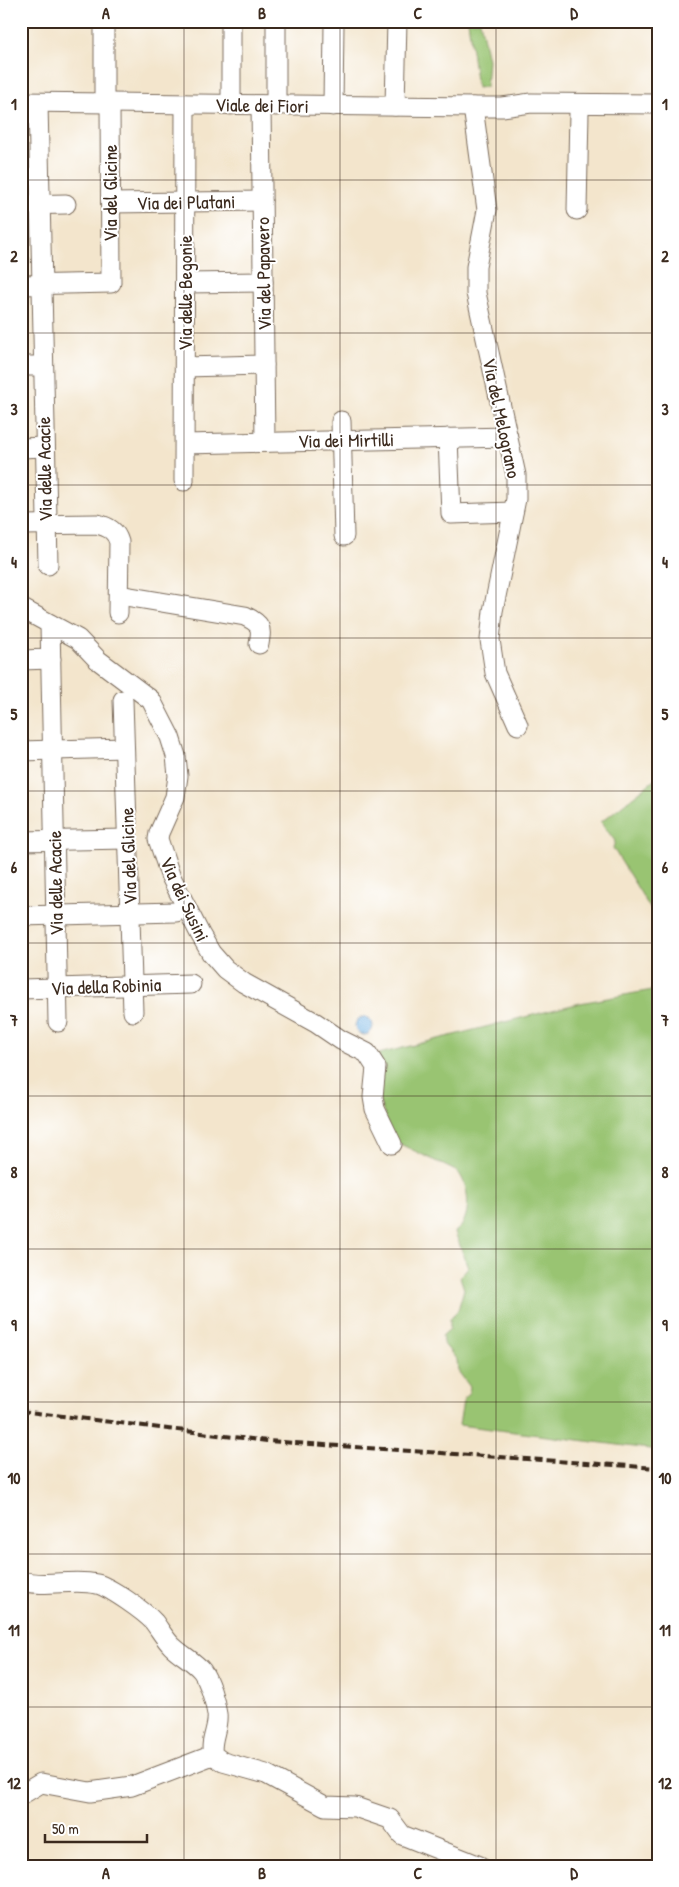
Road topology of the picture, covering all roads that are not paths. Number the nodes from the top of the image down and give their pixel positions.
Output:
1 (104, 21) edge
2 (231, 21) edge
3 (276, 21) edge
4 (397, 21) edge
5 (334, 24) dead end
6 (30, 102) edge
7 (107, 103) junction
8 (185, 104) junction
9 (658, 104) edge
10 (231, 105) junction
11 (269, 105) junction
12 (333, 106) junction
13 (395, 106) junction
14 (473, 107) junction
15 (502, 107) junction
16 (579, 112) junction
17 (658, 112) edge
18 (262, 201) junction
19 (185, 202) junction
20 (110, 203) junction
21 (66, 204) dead end
22 (30, 205) edge
23 (577, 210) dead end
24 (264, 282) junction
25 (185, 283) junction
26 (21, 285) edge
27 (41, 285) junction
28 (21, 366) edge
29 (42, 366) junction
30 (264, 366) junction
31 (185, 367) junction
32 (341, 421) dead end
33 (508, 437) junction
34 (448, 438) junction
35 (342, 440) junction
36 (266, 442) junction
37 (184, 444) junction
38 (44, 447) junction
39 (21, 448) edge
40 (184, 481) dead end
41 (513, 512) junction
42 (21, 525) edge
43 (46, 525) junction
44 (344, 536) dead end
45 (48, 565) dead end
46 (21, 608) edge
47 (50, 624) junction
48 (259, 644) dead end
49 (21, 660) edge
50 (51, 660) junction
51 (123, 700) dead end
52 (518, 725) dead end
53 (124, 748) junction
54 (53, 750) junction
55 (21, 751) edge
56 (127, 838) junction
57 (54, 840) junction
58 (21, 841) edge
59 (176, 912) dead end
60 (130, 913) junction
61 (56, 915) junction
62 (21, 916) edge
63 (191, 984) dead end
64 (132, 986) junction
65 (57, 988) junction
66 (21, 989) edge
67 (133, 1012) dead end
68 (58, 1022) dead end
69 (392, 1144) dead end
70 (21, 1581) edge
71 (213, 1755) junction
72 (21, 1794) edge
73 (480, 1866) edge

1 - 7 street, Via del Glicine
2 - 10 street
3 - 11 street, Via del Papavero
4 - 13 street
5 - 12 street
6 - 7 street, Viale dei Fiori
6 - 22 street, Via delle Acacie
7 - 8 street, Viale dei Fiori
7 - 20 street, Via del Glicine
8 - 10 street, Viale dei Fiori
8 - 19 street, Via delle Begonie
9 - 15 street, Viale dei Fiori
10 - 11 street, Viale dei Fiori
11 - 12 street, Viale dei Fiori
11 - 18 street, Via del Papavero
12 - 13 street, Viale dei Fiori
13 - 14 street, Viale dei Fiori
14 - 15 street, Viale dei Fiori
14 - 33 street, Via del Melograno
15 - 16 street, Viale dei Fiori
16 - 17 street, Viale dei Fiori
16 - 23 street
18 - 19 street, Via dei Platani
18 - 24 street, Via del Papavero
19 - 20 street, Via dei Platani
19 - 25 street, Via delle Begonie
20 - 27 street, Via del Glicine
21 - 22 street
22 - 27 street, Via delle Acacie
24 - 25 street
24 - 30 street, Via del Papavero
25 - 31 street, Via delle Begonie
26 - 27 street
27 - 29 street, Via delle Acacie
28 - 29 street
29 - 38 street, Via delle Acacie
30 - 31 street
30 - 36 street, Via del Papavero
31 - 37 street, Via delle Begonie
32 - 35 street
33 - 34 street, Via dei Mirtilli
33 - 41 street, Via del Melograno
34 - 35 street, Via dei Mirtilli
34 - 41 street
35 - 36 street, Via dei Mirtilli
35 - 44 street
36 - 37 street, Via dei Mirtilli
37 - 40 street, Via delle Begonie
38 - 39 street
38 - 43 street, Via delle Acacie
41 - 52 street, Via del Melograno
42 - 43 street
43 - 45 street, Via delle Acacie
43 - 48 street
46 - 47 street, Via dei Susini
47 - 50 street, Via delle Acacie
47 - 69 street, Via dei Susini
49 - 50 street
50 - 54 street, Via delle Acacie
51 - 53 street, Via del Glicine
53 - 54 street
53 - 56 street, Via del Glicine
54 - 55 street
54 - 57 street, Via delle Acacie
56 - 57 street
56 - 60 street, Via del Glicine
57 - 58 street
57 - 61 street, Via delle Acacie
59 - 60 street
60 - 61 street
60 - 64 street, Via del Glicine
61 - 62 street
61 - 65 street, Via delle Acacie
63 - 64 street, Via della Robinia
64 - 65 street, Via della Robinia
64 - 67 street, Via del Glicine
65 - 66 street, Via della Robinia
65 - 68 street, Via delle Acacie
70 - 71 street
71 - 72 street
71 - 73 street

